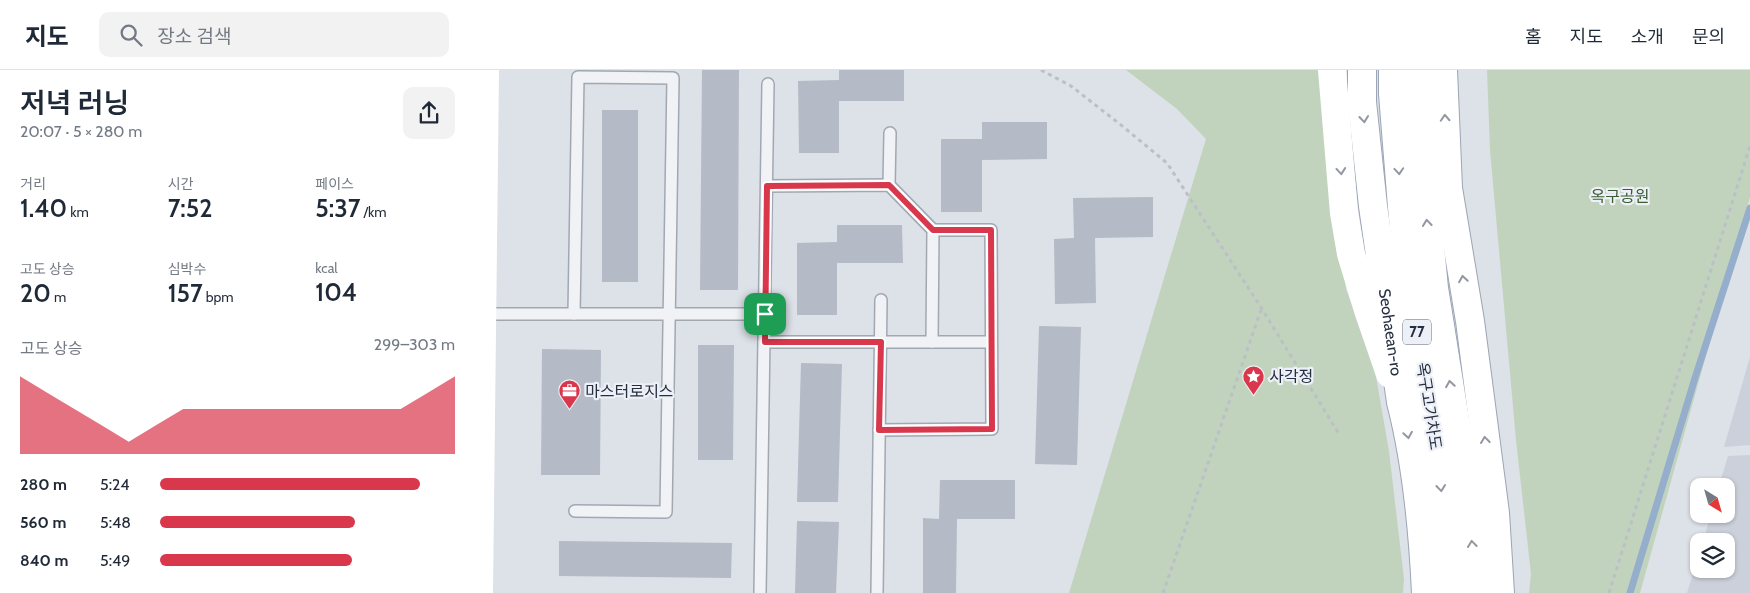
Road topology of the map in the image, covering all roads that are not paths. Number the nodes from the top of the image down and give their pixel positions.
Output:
1 (485, 70) edge
2 (1332, 70) edge
3 (1362, 70) edge
4 (1393, 70) edge
5 (1417, 70) edge
6 (1443, 70) edge
7 (769, 84) dead end
8 (889, 133) dead end
9 (889, 185) junction
10 (767, 186) junction
11 (933, 230) junction
12 (881, 300) dead end
13 (482, 314) junction
14 (574, 314) junction
15 (669, 314) junction
16 (765, 314) junction
17 (765, 342) junction
18 (881, 342) junction
19 (932, 342) junction
20 (991, 342) junction
21 (1401, 402) junction
22 (879, 430) junction
23 (575, 511) dead end
24 (479, 593) edge
25 (760, 593) edge
26 (877, 593) edge
27 (1426, 593) edge
28 (1451, 593) edge
29 (1475, 593) edge
30 (1500, 593) edge

1 - 13 main road
2 -> 21 main road
3 -> 21 main road, Seohaean-ro
4 -> 28 main road, 옥구고가차도 / 77
29 -> 5 main road, 옥구고가차도 / 77
30 -> 6 main road
7 - 10 lane
8 - 9 lane
9 - 10 lane
9 - 11 lane
10 - 16 lane
11 - 19 lane
11 - 20 lane
12 - 18 lane
13 - 14 lane
13 - 24 main road
14 - 15 lane
14 - 15 lane
15 - 16 lane
15 - 23 lane
16 - 17 lane
17 - 18 lane
17 - 25 lane
18 - 19 lane
18 - 22 lane
19 - 20 lane
20 - 22 lane
21 -> 27 main road, Seohaean-ro
22 - 26 lane

